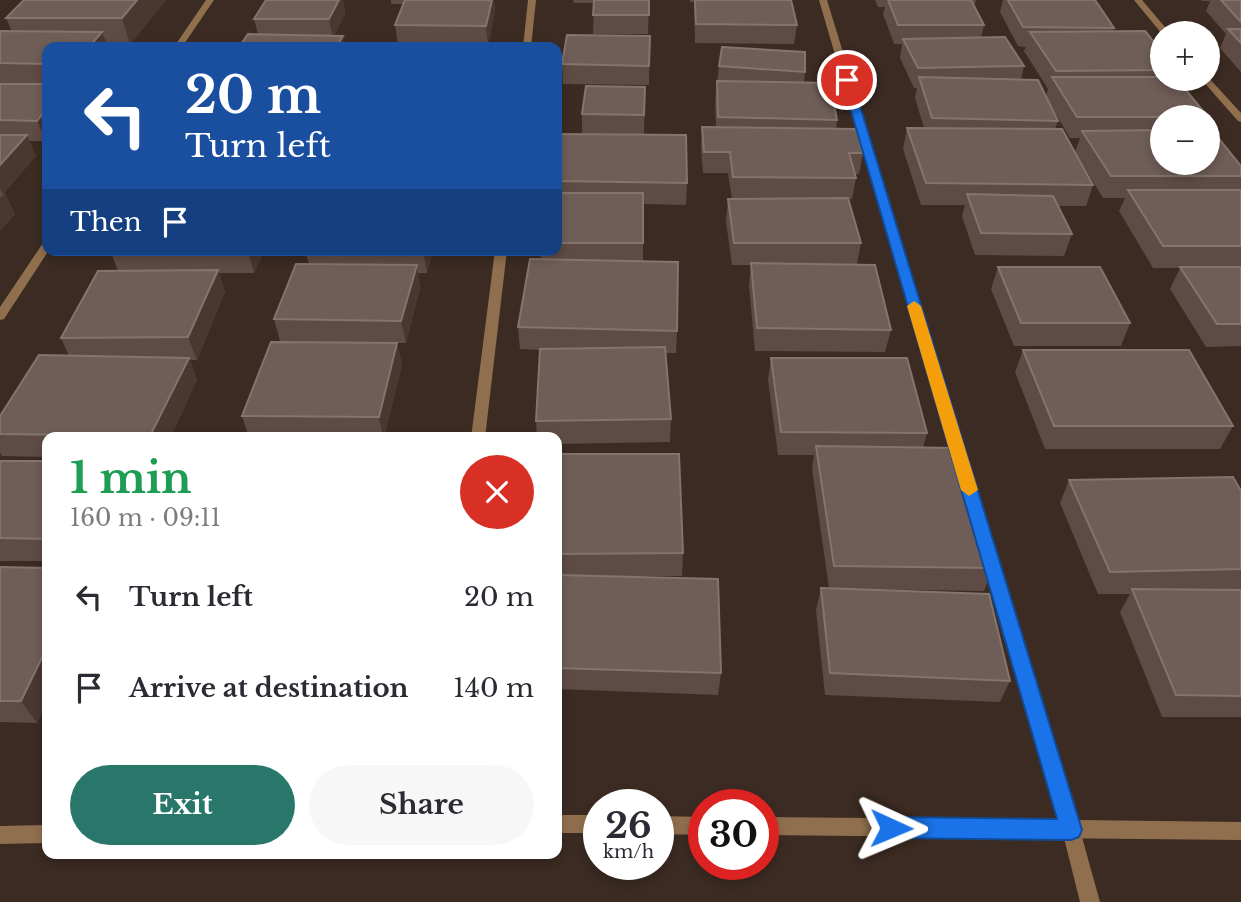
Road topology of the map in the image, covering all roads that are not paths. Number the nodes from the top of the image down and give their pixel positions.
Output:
1 (210, 0) edge
2 (533, 0) edge
3 (823, 0) edge
4 (1138, 0) edge
5 (1156, 21) edge
6 (181, 42) edge
7 (528, 42) edge
8 (1216, 91) edge
9 (1241, 119) edge
10 (42, 253) edge
11 (500, 256) edge
12 (0, 316) edge
13 (479, 432) edge
14 (967, 482) edge
15 (979, 522) edge
16 (562, 824) edge
17 (583, 824) edge
18 (779, 826) edge
19 (1071, 830) junction
20 (1241, 831) edge
21 (42, 834) edge
22 (0, 835) edge
23 (1090, 902) edge

1 - 6 street
2 - 7 street
3 - 14 street
4 - 5 street
8 - 9 street
10 - 12 street
11 - 13 street
15 - 19 street
16 - 17 street
18 - 19 street
19 - 20 street
19 - 23 street
21 - 22 street

